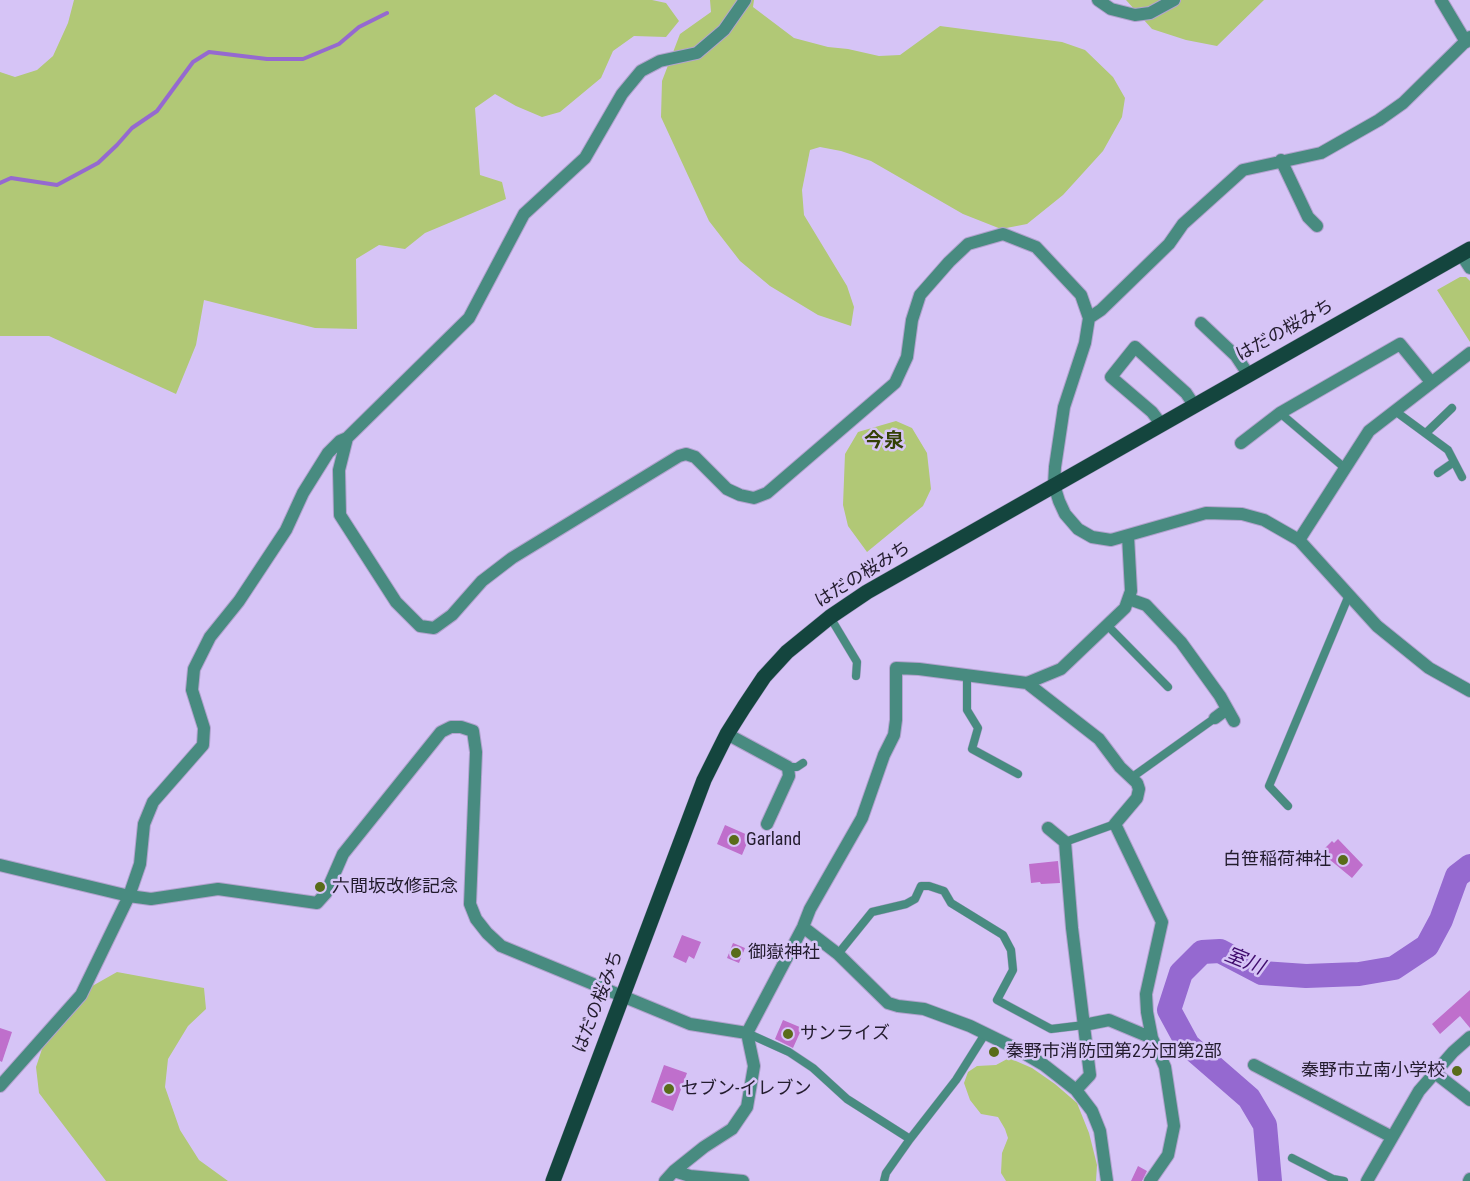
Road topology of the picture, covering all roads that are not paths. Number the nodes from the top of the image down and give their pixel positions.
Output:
1 (745, 0) edge
2 (1098, 0) edge
3 (1174, 0) edge
4 (1441, 0) edge
5 (1469, 42) edge
6 (1281, 160) junction
7 (1308, 222) dead end
8 (1465, 251) edge
9 (1470, 268) edge
10 (1089, 318) junction
11 (1201, 323) dead end
12 (1470, 353) edge
13 (1248, 374) junction
14 (1431, 382) junction
15 (1194, 405) junction
16 (1452, 408) dead end
17 (1395, 411) junction
18 (1280, 413) junction
19 (1161, 424) junction
20 (1426, 433) junction
21 (347, 438) junction
22 (1241, 443) dead end
23 (1454, 462) junction
24 (1346, 470) junction
25 (1438, 473) dead end
26 (1462, 477) dead end
27 (1054, 485) junction
28 (1128, 536) junction
29 (1299, 540) junction
30 (1349, 595) junction
31 (1129, 599) junction
32 (830, 616) junction
33 (1108, 626) junction
34 (856, 675) dead end
35 (967, 676) junction
36 (1027, 683) junction
37 (1168, 687) dead end
38 (1470, 691) edge
39 (1215, 718) joint
40 (727, 734) junction
41 (803, 764) dead end
42 (788, 767) junction
43 (1018, 774) dead end
44 (1131, 778) junction
45 (1288, 806) dead end
46 (767, 824) dead end
47 (1115, 824) junction
48 (1048, 828) dead end
49 (1065, 842) junction
50 (0, 866) edge
51 (129, 896) junction
52 (803, 927) junction
53 (838, 954) junction
54 (622, 996) junction
55 (1084, 1024) junction
56 (747, 1033) junction
57 (985, 1034) junction
58 (1470, 1037) edge
59 (1152, 1038) junction
60 (1254, 1065) dead end
61 (1435, 1073) junction
62 (0, 1086) edge
63 (1076, 1090) junction
64 (1470, 1100) edge
65 (1392, 1137) junction
66 (910, 1139) junction
67 (1292, 1158) dead end
68 (670, 1176) edge
69 (553, 1181) edge
70 (743, 1181) edge
71 (884, 1181) edge
72 (1107, 1181) edge
73 (1150, 1181) edge
74 (1344, 1181) edge
75 (1367, 1181) edge

1 - 21 street
2 - 3 street
4 - 5 street
5 - 6 street
6 - 7 street
6 - 10 street
8 - 9 street
8 - 13 main road, はだの桜みち
10 - 21 street
10 - 27 street
11 - 13 street
12 - 14 street
13 - 15 main road, はだの桜みち
14 - 17 street
14 - 18 street
15 - 19 main road, はだの桜みち
15 - 19 street
16 - 20 lane
17 - 20 lane
17 - 24 street
18 - 22 street
18 - 24 lane
19 - 27 main road, はだの桜みち
20 - 23 lane
21 - 51 street
23 - 25 lane
23 - 26 lane
24 - 29 street
27 - 28 street
27 - 32 main road, はだの桜みち
28 - 29 street
28 - 31 street
29 - 30 street
30 - 38 street
30 - 45 lane
31 - 33 street
31 - 39 street
32 - 34 lane
32 - 40 main road, はだの桜みち
33 - 36 street
33 - 37 lane
35 - 36 street
35 - 43 lane
35 - 52 street
36 - 44 street
39 - 44 lane
40 - 42 street
40 - 54 main road, はだの桜みち
41 - 42 lane
42 - 46 street
44 - 47 street
47 - 49 lane
47 - 59 street
48 - 49 street
49 - 55 street
50 - 51 street
51 - 54 street
51 - 62 street
52 - 53 street
52 - 56 street
53 - 55 lane
53 - 57 street
54 - 56 street
54 - 69 main road, はだの桜みち
55 - 59 street
55 - 63 street
56 - 66 lane
56 - 68 street
57 - 63 street
57 - 66 lane
58 - 61 street
59 - 73 street
60 - 65 street
61 - 64 street
61 - 65 street
63 - 72 street
65 - 75 street
66 - 71 lane
67 - 74 lane
68 - 70 street

